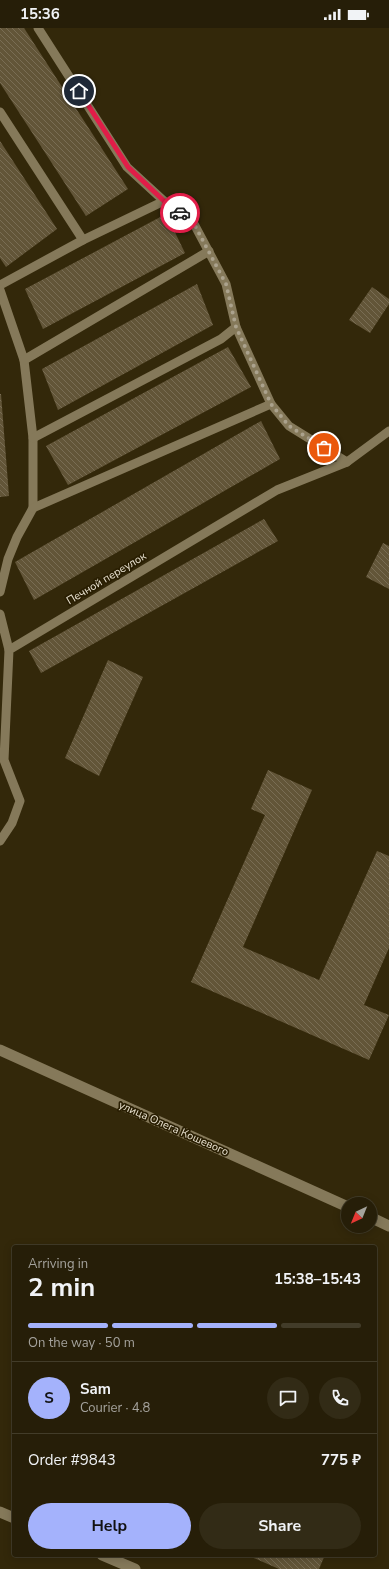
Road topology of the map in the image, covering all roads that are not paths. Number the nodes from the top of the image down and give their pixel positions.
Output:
1 (38, 28) edge
2 (0, 112) edge
3 (164, 201) junction
4 (83, 240) junction
5 (209, 251) junction
6 (0, 284) edge
7 (0, 290) edge
8 (236, 327) junction
9 (24, 360) junction
10 (271, 404) junction
11 (389, 431) edge
12 (33, 438) junction
13 (347, 462) junction
14 (33, 508) junction
15 (0, 592) edge
16 (0, 614) edge
17 (9, 650) junction
18 (0, 841) edge
19 (0, 1050) edge
20 (341, 1204) edge
21 (377, 1220) edge
22 (389, 1226) edge
23 (0, 1512) edge
24 (12, 1517) edge
25 (107, 1557) edge
26 (135, 1569) edge

1 - 3 lane
2 - 4 lane
3 - 4 lane
3 - 5 lane
4 - 6 lane
5 - 8 lane
5 - 9 lane
7 - 9 lane
8 - 10 lane
8 - 12 lane
9 - 12 lane
10 - 13 lane
10 - 14 lane
11 - 13 lane, Печной переулок
12 - 14 lane
13 - 17 lane, Печной переулок
14 - 15 lane
16 - 17 lane
17 - 18 lane
19 - 20 street, улица Олега Кошевого
21 - 22 street
23 - 24 street
25 - 26 street

